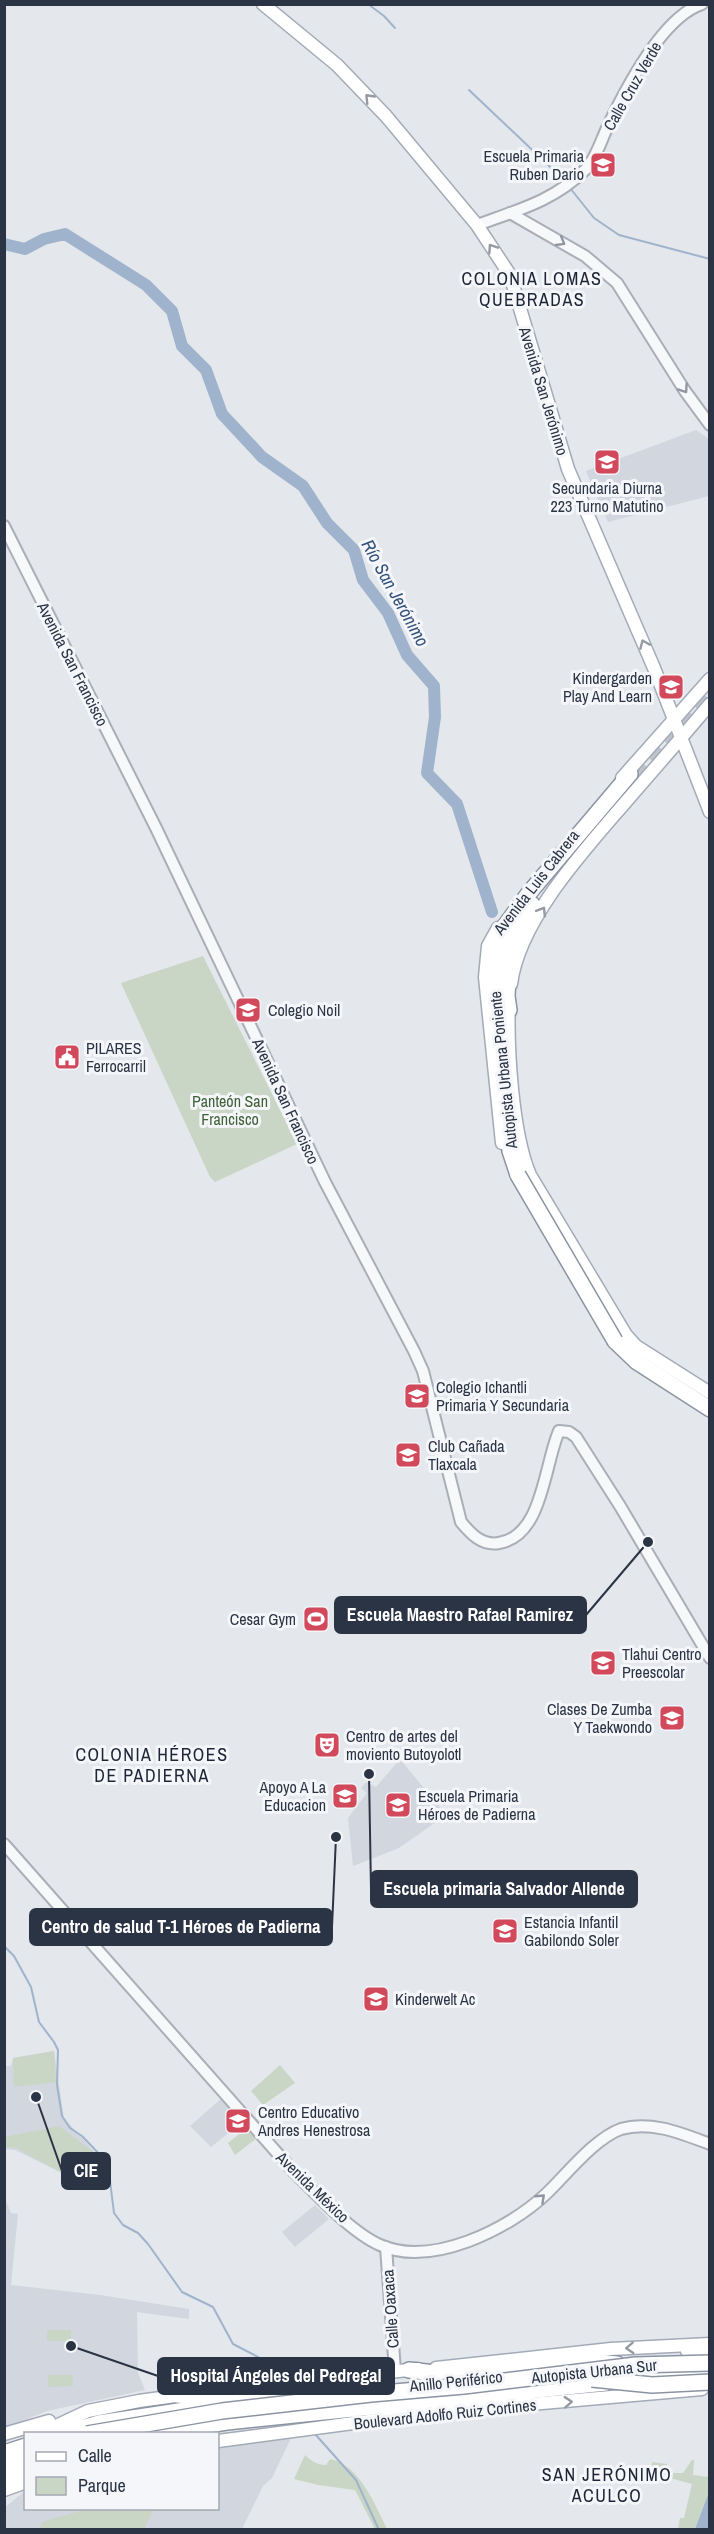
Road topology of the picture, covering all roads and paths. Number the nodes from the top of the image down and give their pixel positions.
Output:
1 (263, 4) edge
2 (702, 4) edge
3 (510, 213) junction
4 (477, 225) junction
5 (710, 425) edge
6 (4, 526) edge
7 (710, 679) edge
8 (710, 704) edge
9 (685, 706) junction
10 (675, 718) junction
11 (696, 720) junction
12 (682, 737) junction
13 (645, 752) junction
14 (659, 764) junction
15 (710, 812) edge
16 (536, 897) junction
17 (524, 916) junction
18 (505, 926) junction
19 (520, 941) junction
20 (485, 963) junction
21 (509, 1010) joint
22 (507, 1029) junction
23 (490, 1043) joint
24 (506, 1115) junction
25 (511, 1136) junction
26 (521, 1173) junction
27 (611, 1311) junction
28 (598, 1323) junction
29 (710, 1393) edge
30 (710, 1400) edge
31 (710, 1410) edge
32 (708, 1656) edge
33 (4, 1844) edge
34 (710, 2144) edge
35 (386, 2247) junction
36 (710, 2344) edge
37 (655, 2347) junction
38 (710, 2354) edge
39 (710, 2362) edge
40 (686, 2363) junction
41 (620, 2364) junction
42 (710, 2369) edge
43 (402, 2371) junction
44 (710, 2374) edge
45 (592, 2379) junction
46 (710, 2382) edge
47 (329, 2385) junction
48 (710, 2390) edge
49 (246, 2392) dead end
50 (301, 2396) junction
51 (172, 2398) junction
52 (439, 2400) junction
53 (527, 2404) junction
54 (335, 2410) junction
55 (88, 2411) junction
56 (59, 2430) edge
57 (41, 2432) edge
58 (93, 2432) edge
59 (122, 2432) edge
60 (156, 2432) edge
61 (203, 2432) edge
62 (4, 2434) edge
63 (24, 2436) edge
64 (219, 2440) edge
65 (4, 2442) edge
66 (24, 2447) edge
67 (24, 2452) edge
68 (4, 2453) edge
69 (24, 2457) edge
70 (4, 2458) edge
71 (24, 2463) edge
72 (4, 2465) edge
73 (4, 2471) edge
74 (24, 2471) edge
75 (4, 2478) edge
76 (15, 2486) edge
77 (4, 2502) edge

4 -> 1 main road, Avenida San Jerónimo
2 - 3 street, Calle Cruz Verde
3 - 4 street, Calle Cruz Verde
3 -> 5 street
10 -> 4 main road, Avenida San Jerónimo
6 - 32 street, Avenida San Francisco
7 - 9 main road, Avenida Luis Cabrera
8 - 11 main road, Avenida Luis Cabrera
9 - 10 main road, Avenida Luis Cabrera
9 - 11 main road
10 - 12 main road, Avenida San Jerónimo
10 - 13 main road, Avenida Luis Cabrera
11 - 12 main road, Avenida Luis Cabrera
12 - 14 main road, Avenida Luis Cabrera
12 - 15 main road, Avenida San Jerónimo
13 - 14 main road
13 - 20 main road, Avenida Luis Cabrera
19 -> 14 main road, Avenida Luis Cabrera
16 - 17 highway
16 - 18 highway, Autopista Urbana Poniente
16 - 25 highway, Autopista Urbana Poniente
17 - 19 highway
17 - 22 highway
18 - 20 highway
18 - 25 highway, Autopista Urbana Poniente
19 - 21 highway
20 - 23 main road, Avenida Luis Cabrera
21 - 22 main road
22 - 24 main road
23 - 24 highway
24 - 25 highway
24 - 27 main road
24 - 28 main road
25 - 26 highway, Autopista Urbana Poniente
26 - 30 highway, Autopista Urbana Poniente
26 - 31 highway, Autopista Urbana Poniente, bridge
27 - 28 main road
27 - 29 main road
28 - 31 main road
33 - 35 street, Avenida México
35 -> 34 street, Avenida México
35 - 43 street, Calle Oaxaca
36 - 37 main road
37 - 38 main road
37 -> 43 main road
38 - 40 highway, bridge
39 - 40 highway, Autopista Urbana Sur, bridge
39 - 41 highway, Anillo Periférico
40 - 58 highway, Autopista Urbana Sur, bridge
41 - 43 highway
41 - 47 highway, Anillo Periférico
42 - 45 highway, Autopista Urbana Sur, bridge
43 - 47 main road
44 - 52 highway, Anillo Periférico
45 - 46 highway, bridge
45 - 59 highway, Autopista Urbana Sur, bridge
47 - 49 highway
47 - 50 highway, Anillo Periférico
47 - 51 main road
53 -> 48 main road, Boulevard Adolfo Ruiz Cortines
50 - 51 highway
50 - 56 highway, Anillo Periférico
51 - 55 main road
51 - 56 highway
52 - 53 highway
52 - 54 highway, Anillo Periférico
53 - 64 main road, Boulevard Adolfo Ruiz Cortines
54 - 60 highway, Anillo Periférico
54 - 61 highway
55 - 56 main road
55 - 62 main road
56 - 57 main road
63 - 65 main road
66 - 68 highway
67 - 70 highway
69 - 72 highway
71 - 73 highway
74 - 75 main road
76 - 77 main road

